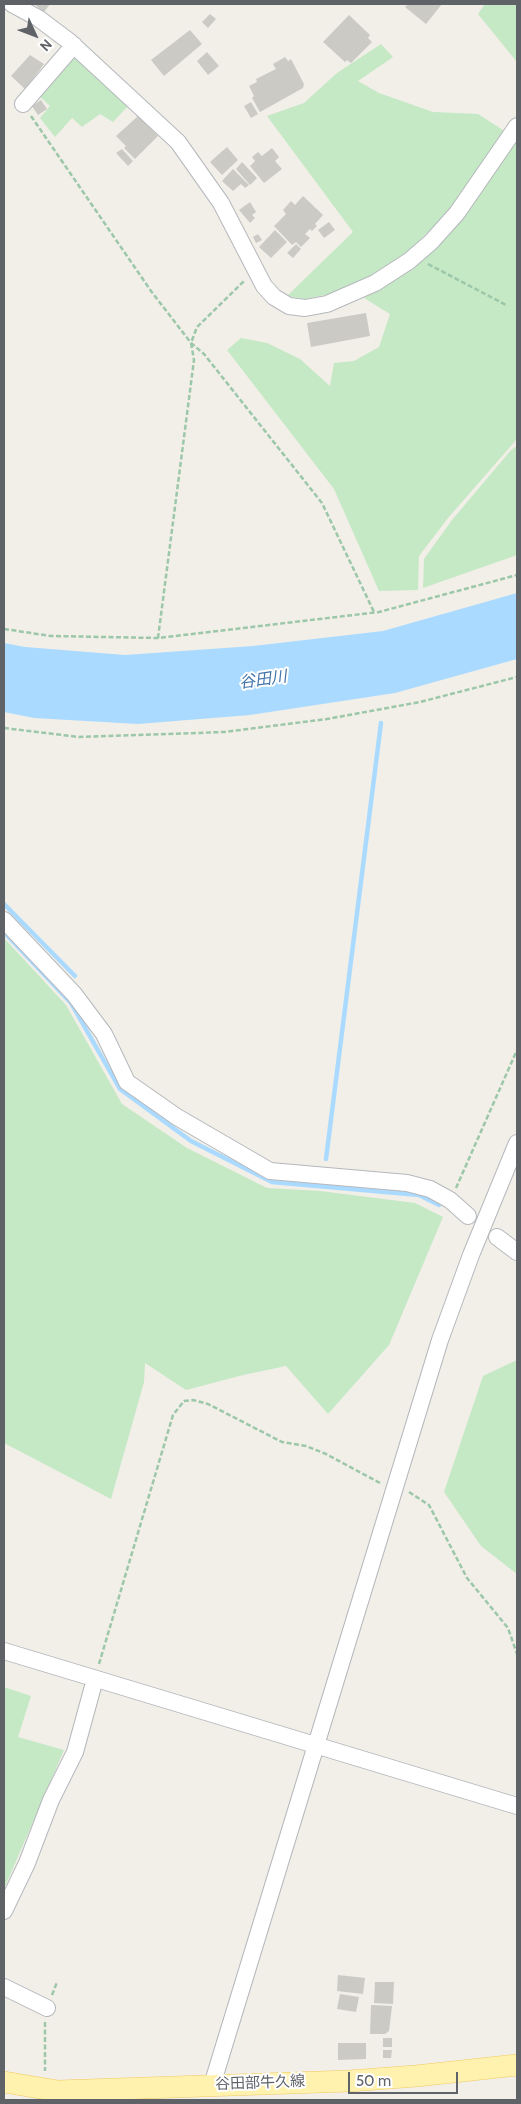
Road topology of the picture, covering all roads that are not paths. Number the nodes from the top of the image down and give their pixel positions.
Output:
1 (12, 4) edge
2 (74, 45) junction
3 (23, 104) road end
4 (517, 126) edge
5 (4, 920) edge
6 (517, 1143) edge
7 (468, 1216) dead end
8 (497, 1238) dead end
9 (517, 1252) edge
10 (4, 1651) edge
11 (95, 1679) junction
12 (316, 1746) junction
13 (517, 1806) edge
14 (4, 1911) edge
15 (4, 1987) edge
16 (47, 2008) road end
17 (517, 2065) edge
18 (4, 2082) edge
19 (212, 2085) junction
20 (187, 2093) edge

1 - 2 street
2 - 3 street
2 - 4 street
5 - 7 street
6 - 12 street
8 - 9 street
10 - 11 street
11 - 12 street
11 - 14 street
12 - 13 street
12 - 19 street
15 - 16 street
17 - 19 main road, 谷田部牛久線
18 - 20 main road, 谷田部牛久線
19 - 20 main road, 谷田部牛久線

